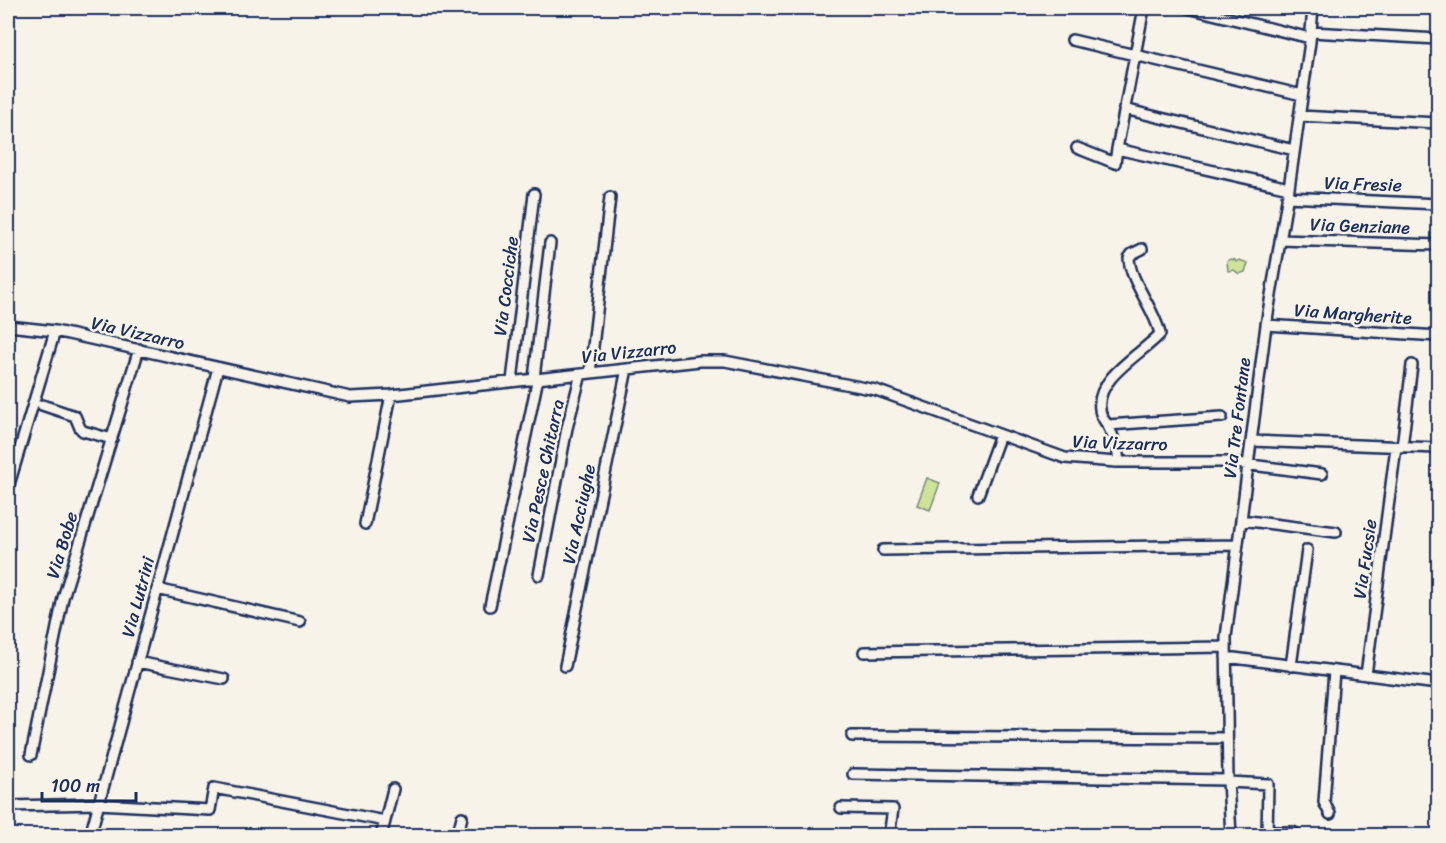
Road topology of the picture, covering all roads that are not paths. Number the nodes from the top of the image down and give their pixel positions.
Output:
1 (1144, 8) edge
2 (1188, 8) edge
3 (1313, 8) edge
4 (1311, 35) junction
5 (1438, 39) edge
6 (1072, 40) dead end
7 (1135, 55) junction
8 (1302, 95) junction
9 (1124, 109) junction
10 (1299, 116) junction
11 (1438, 123) edge
12 (1077, 148) dead end
13 (1117, 149) junction
14 (1294, 150) junction
15 (1288, 193) junction
16 (534, 194) dead end
17 (610, 196) dead end
18 (1438, 204) edge
19 (1280, 240) junction
20 (550, 243) dead end
21 (1438, 245) edge
22 (1142, 249) dead end
23 (1266, 325) junction
24 (8, 326) edge
25 (55, 331) junction
26 (1438, 336) edge
27 (139, 349) junction
28 (1413, 364) dead end
29 (218, 368) junction
30 (627, 369) junction
31 (586, 373) junction
32 (536, 378) junction
33 (512, 381) junction
34 (391, 395) junction
35 (42, 405) dead end
36 (1222, 417) dead end
37 (1108, 425) junction
38 (1000, 435) junction
39 (112, 439) junction
40 (1251, 441) junction
41 (1399, 447) junction
42 (1438, 448) edge
43 (1119, 462) junction
44 (1248, 464) junction
45 (1322, 474) dead end
46 (8, 488) edge
47 (978, 495) dead end
48 (1241, 520) junction
49 (365, 524) dead end
50 (1336, 532) dead end
51 (1237, 545) junction
52 (883, 550) dead end
53 (1307, 550) dead end
54 (539, 575) dead end
55 (157, 589) junction
56 (490, 606) dead end
57 (300, 622) dead end
58 (1226, 646) junction
59 (864, 652) dead end
60 (1226, 657) junction
61 (137, 662) junction
62 (565, 666) dead end
63 (1291, 666) junction
64 (1334, 671) junction
65 (1366, 675) junction
66 (224, 679) dead end
67 (1438, 684) edge
68 (852, 736) dead end
69 (1227, 738) junction
70 (31, 754) dead end
71 (853, 774) dead end
72 (1228, 781) junction
73 (393, 789) dead end
74 (98, 804) junction
75 (8, 806) edge
76 (841, 807) dead end
77 (1330, 814) dead end
78 (462, 817) dead end
79 (385, 821) junction
80 (1267, 834) edge
81 (90, 836) edge
82 (381, 836) edge
83 (457, 836) edge
84 (889, 836) edge
85 (975, 836) edge
86 (1053, 836) edge
87 (1231, 836) edge
88 (1297, 836) edge

1 - 7 street
2 - 4 street
3 - 4 street, Via Tre Fontane
4 - 5 street
4 - 8 street, Via Tre Fontane
6 - 7 street
7 - 8 street
7 - 9 street
8 - 10 street, Via Tre Fontane
9 - 13 street
9 - 14 street
10 - 11 street
10 - 14 street, Via Tre Fontane
12 - 13 street
13 - 15 street, Via Fresie
14 - 15 street, Via Tre Fontane
15 - 18 street, Via Fresie
15 - 19 street, Via Tre Fontane
16 - 33 street, Via Cocciche
17 - 31 street, Via Pesce Chitarra
19 - 21 street, Via Genziane
19 - 23 street, Via Tre Fontane
20 - 32 street
22 - 37 street
23 - 26 street, Via Margherite
23 - 40 street, Via Tre Fontane
24 - 25 street, Via Vizzarro
25 - 27 street, Via Vizzarro
25 - 46 street
27 - 29 street, Via Vizzarro
27 - 39 street, Via Bobe
28 - 41 street, Via Fucsie
29 - 34 street, Via Vizzarro
29 - 55 street, Via Lutrini
30 - 31 street, Via Vizzarro
30 - 38 street, Via Vizzarro
30 - 62 street, Via Acciughe
31 - 32 street, Via Vizzarro
31 - 54 street, Via Pesce Chitarra
32 - 33 street, Via Vizzarro
32 - 56 street
33 - 34 street, Via Vizzarro
34 - 49 street
35 - 39 street
36 - 37 street
37 - 43 street
38 - 43 street, Via Vizzarro
38 - 47 street
39 - 70 street, Via Bobe
40 - 41 street
40 - 44 street, Via Tre Fontane
41 - 42 street
41 - 65 street, Via Fucsie
43 - 44 street, Via Vizzarro
44 - 45 street, Via Vizzarro
44 - 48 street, Via Tre Fontane
48 - 50 street
48 - 51 street, Via Tre Fontane
51 - 52 street
51 - 58 street, Via Tre Fontane
53 - 63 street
55 - 57 street
55 - 61 street, Via Lutrini
58 - 59 street
58 - 60 street, Via Tre Fontane
60 - 63 street
60 - 69 street, Via Tre Fontane
61 - 66 street
61 - 74 street, Via Lutrini
63 - 64 street
64 - 65 street
64 - 77 street
65 - 67 street
68 - 69 street
69 - 72 street, Via Tre Fontane
71 - 72 street
72 - 80 street
72 - 87 street, Via Tre Fontane
73 - 79 street
74 - 75 street
74 - 79 street
74 - 81 street, Via Lutrini
76 - 84 street
78 - 83 street
79 - 82 street
80 - 88 street
85 - 86 street

